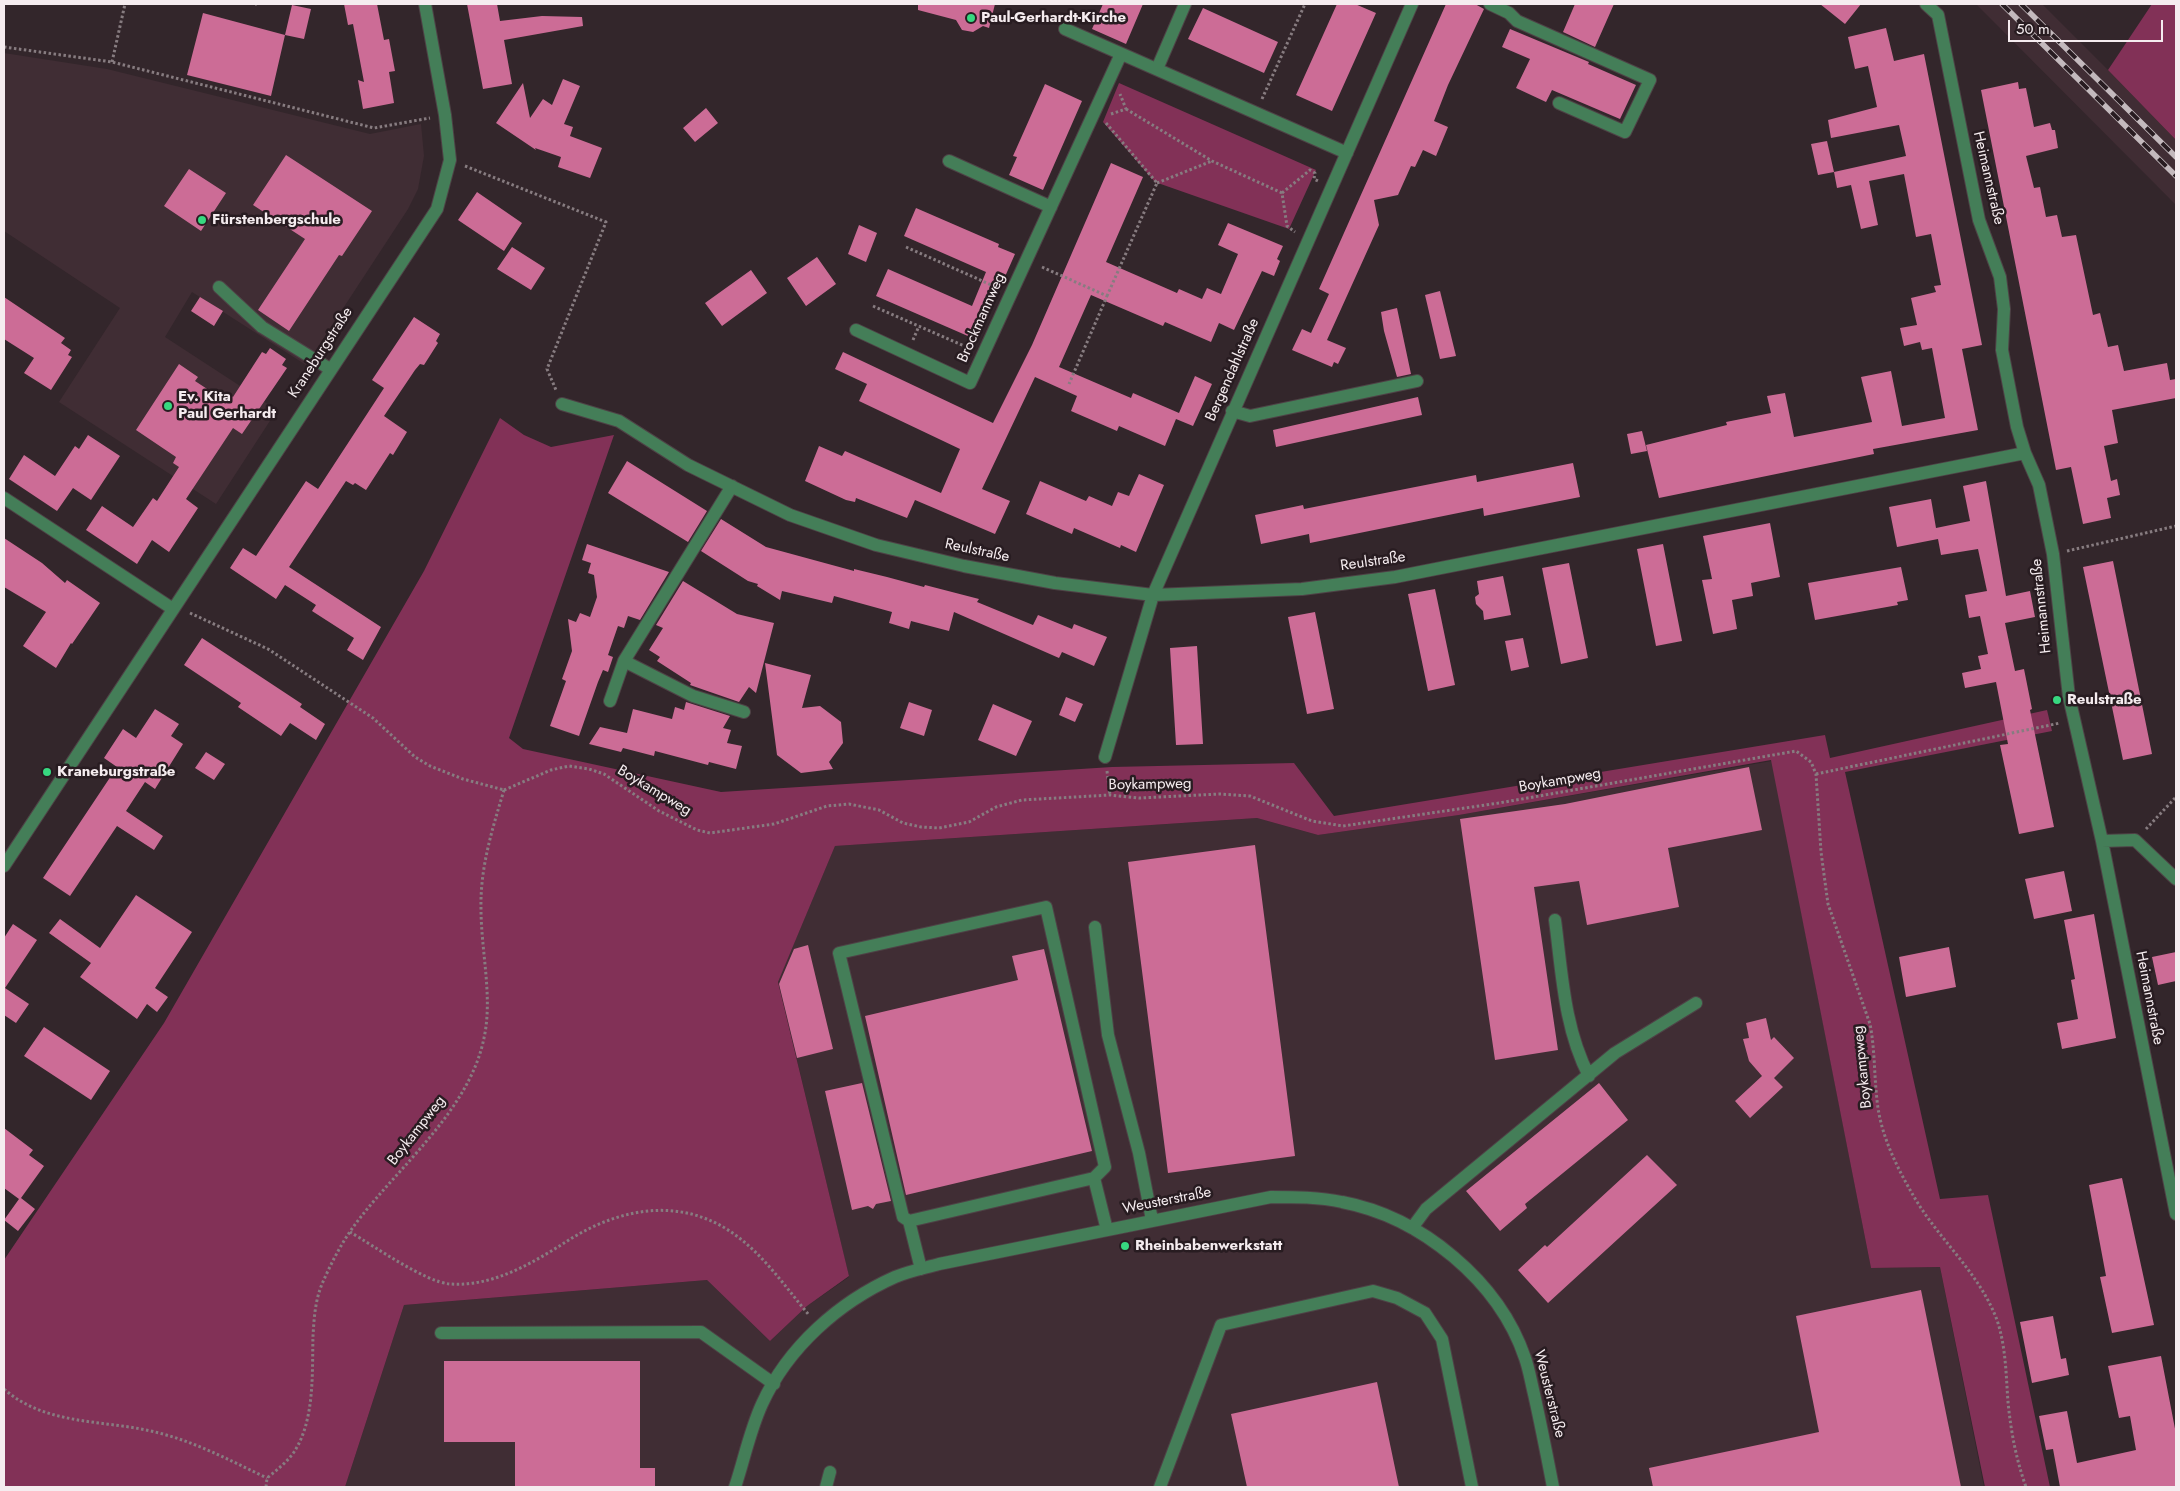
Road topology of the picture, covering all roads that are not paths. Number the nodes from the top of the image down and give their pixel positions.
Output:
1 (426, 4) edge
2 (1185, 4) edge
3 (1412, 4) edge
4 (1490, 4) edge
5 (1926, 4) edge
6 (1065, 29) dead end
7 (1121, 54) junction
8 (1157, 69) junction
9 (1558, 102) dead end
10 (1347, 153) junction
11 (949, 161) dead end
12 (1052, 206) junction
13 (219, 287) dead end
14 (856, 330) dead end
15 (330, 370) junction
16 (1417, 381) dead end
17 (562, 404) road end
18 (1232, 411) junction
19 (2025, 453) junction
20 (732, 486) junction
21 (4, 498) edge
22 (1153, 595) junction
23 (173, 608) junction
24 (624, 661) junction
25 (610, 701) dead end
26 (744, 712) dead end
27 (1105, 757) road end
28 (2102, 841) junction
29 (4, 866) edge
30 (2176, 879) edge
31 (1555, 920) dead end
32 (1095, 927) dead end
33 (1696, 1003) dead end
34 (1589, 1076) junction
35 (1094, 1178) junction
36 (2176, 1214) edge
37 (1152, 1220) junction
38 (909, 1221) junction
39 (1412, 1228) junction
40 (1106, 1230) junction
41 (921, 1269) junction
42 (441, 1333) dead end
43 (774, 1384) junction
44 (830, 1472) dead end
45 (735, 1487) edge
46 (826, 1487) edge
47 (1160, 1487) edge
48 (1472, 1487) edge
49 (1553, 1487) edge

1 - 15 street, Kraneburgstraße
2 - 8 street
3 - 10 street, Bergendahlstraße
4 - 9 street
5 - 19 street, Heimannstraße
6 - 7 street
7 - 8 street
7 - 12 street, Brockmannweg
8 - 10 street
10 - 18 street, Bergendahlstraße
11 - 12 street
12 - 14 street, Brockmannweg
13 - 15 street
15 - 23 street, Kraneburgstraße
16 - 18 street
17 - 20 street, Reulstraße
18 - 22 street, Bergendahlstraße
19 - 22 street, Reulstraße
19 - 28 street, Heimannstraße
20 - 22 street, Reulstraße
20 - 24 street
21 - 23 street
22 - 27 street, Bergendahlstraße
23 - 29 street, Kraneburgstraße
24 - 25 street
24 - 26 street
28 - 30 street
28 - 36 street, Heimannstraße
31 - 34 street
32 - 37 street
33 - 34 street
34 - 39 street
35 - 38 street
35 - 38 street
35 - 40 street
37 - 39 street, Weusterstraße
37 - 40 street, Weusterstraße
38 - 41 street
39 - 49 street, Weusterstraße
40 - 41 street, Weusterstraße
41 - 43 street, Weusterstraße
42 - 43 street
43 - 45 street, Weusterstraße
44 - 46 street
47 - 48 street

